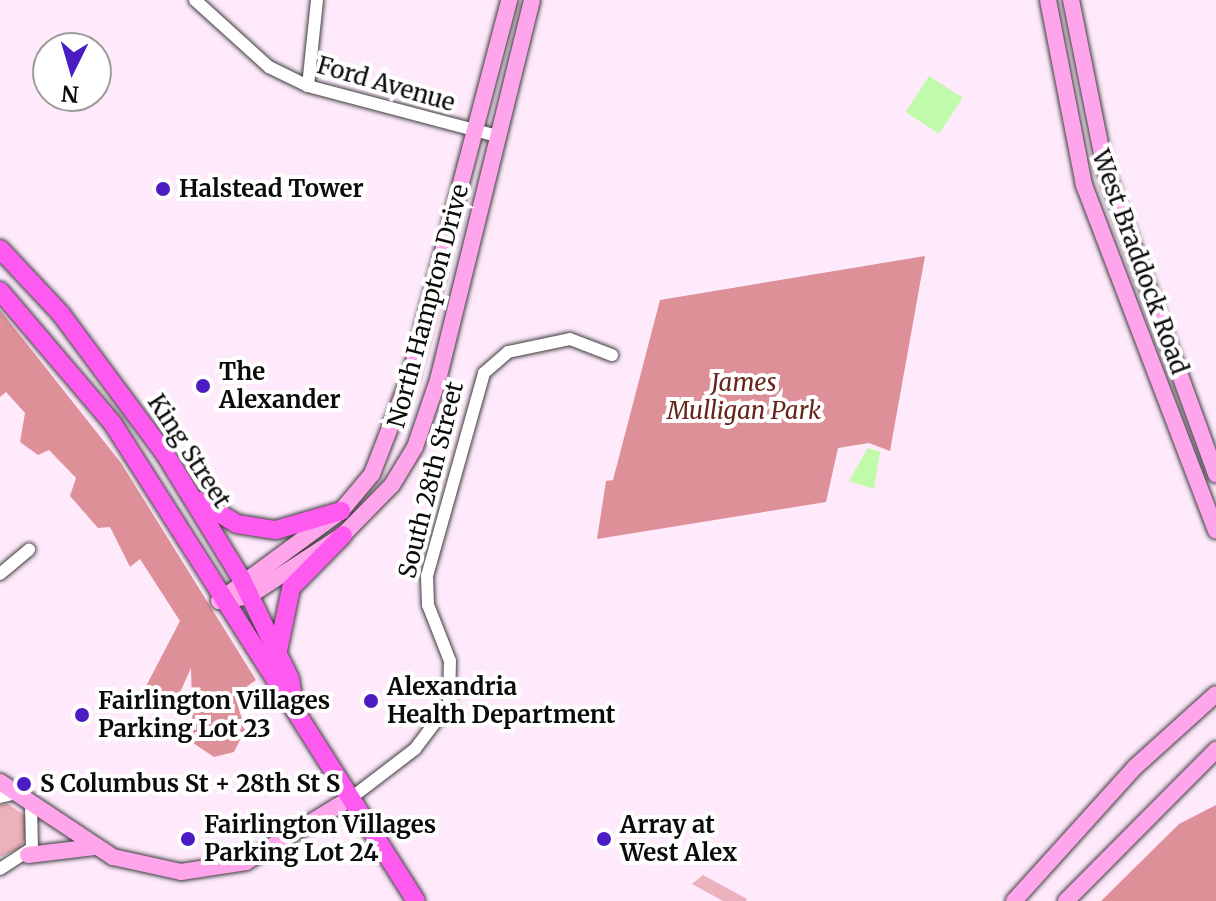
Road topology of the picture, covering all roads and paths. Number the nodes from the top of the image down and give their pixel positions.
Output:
1 (195, 0) edge
2 (317, 0) edge
3 (509, 0) edge
4 (532, 0) edge
5 (1048, 0) edge
6 (1071, 0) edge
7 (308, 86) junction
8 (473, 131) junction
9 (497, 136) junction
10 (0, 249) edge
11 (0, 291) edge
12 (612, 355) dead end
13 (1216, 474) edge
14 (188, 492) junction
15 (341, 511) junction
16 (1216, 531) edge
17 (343, 535) junction
18 (29, 550) dead end
19 (0, 574) edge
20 (241, 578) junction
21 (249, 596) junction
22 (219, 601) junction
23 (279, 657) junction
24 (1216, 694) edge
25 (294, 705) junction
26 (1216, 750) edge
27 (0, 782) edge
28 (8, 795) edge
29 (351, 798) junction
30 (31, 804) junction
31 (95, 847) junction
32 (28, 855) junction
33 (0, 869) edge
34 (416, 901) edge
35 (1014, 901) edge
36 (1066, 901) edge

1 - 7 street, Ford Avenue
2 - 7 street
3 - 8 street, North Hampton Drive
4 - 9 street, North Hampton Drive
5 - 16 street, West Braddock Road
6 - 13 street, West Braddock Road
7 - 8 street, Ford Avenue
8 - 9 street, Ford Avenue
8 - 15 street, North Hampton Drive
9 - 17 street, North Hampton Drive
10 - 14 main road, King Street
11 - 22 main road, King Street
12 - 29 street, South 28th Street
14 - 15 main road
14 - 20 main road, King Street
15 - 20 street, North Hampton Drive
17 - 21 street, North Hampton Drive
17 - 23 main road
18 - 19 street
20 - 21 main road, King Street
20 - 22 street, North Hampton Drive
21 - 22 street, North Hampton Drive
21 - 23 main road, King Street
22 - 25 main road, King Street
23 - 25 main road, King Street
24 - 35 street
25 - 29 main road, King Street
26 - 36 street
27 - 28 street
28 - 30 street
29 - 31 street, South 28th Street
29 - 34 main road, King Street
30 - 31 street
30 - 32 street
31 - 32 street
32 - 33 street

